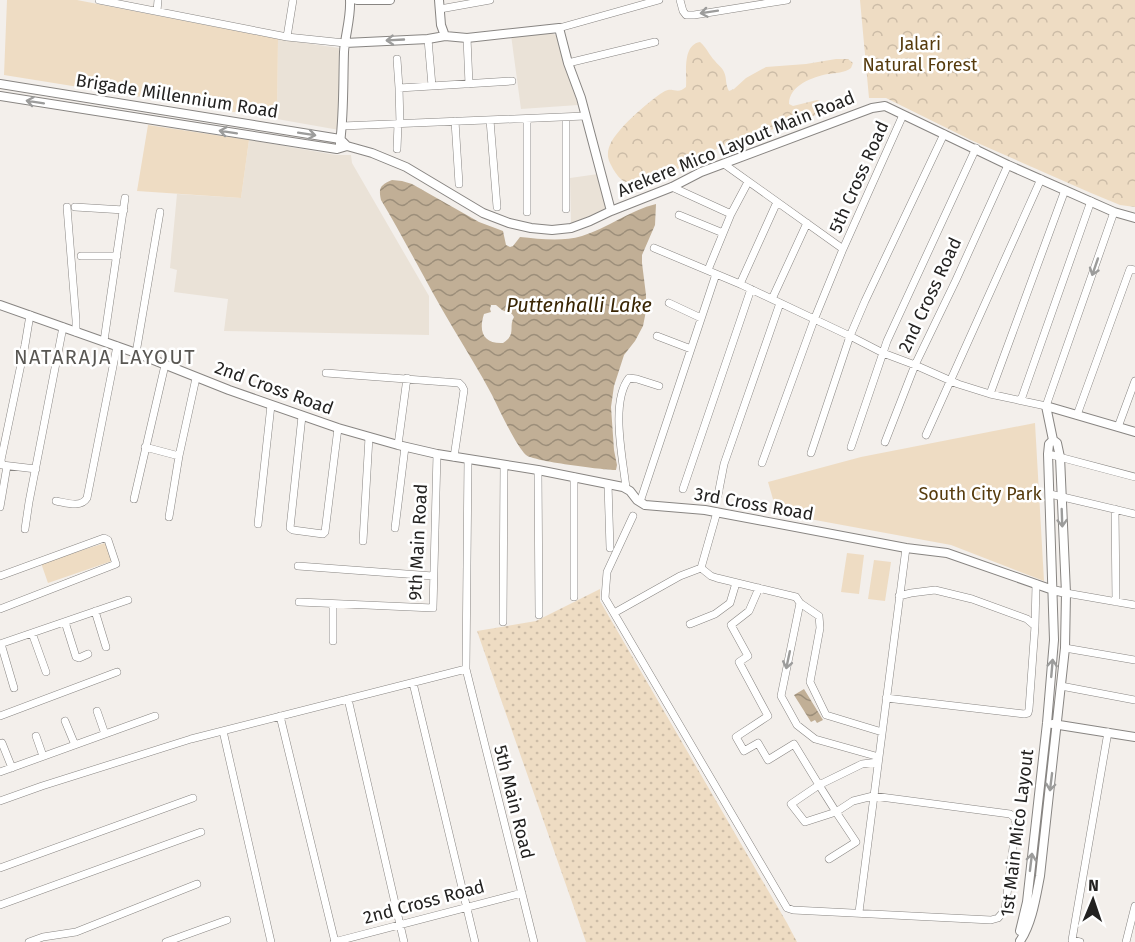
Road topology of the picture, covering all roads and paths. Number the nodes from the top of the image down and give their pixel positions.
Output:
1 (99, 0) edge
2 (158, 0) edge
3 (293, 0) edge
4 (350, 0) edge
5 (357, 0) edge
6 (390, 0) edge
7 (490, 0) edge
8 (659, 0) edge
9 (680, 0) edge
10 (787, 0) edge
11 (122, 2) edge
12 (763, 2) edge
13 (439, 5) edge
14 (157, 11) junction
15 (559, 28) junction
16 (445, 36) junction
17 (287, 37) junction
18 (467, 38) junction
19 (428, 39) junction
20 (655, 42) dead end
21 (345, 43) junction
22 (397, 59) dead end
23 (568, 63) junction
24 (512, 81) dead end
25 (0, 84) edge
26 (469, 84) junction
27 (432, 86) junction
28 (399, 88) junction
29 (0, 96) edge
30 (903, 115) junction
31 (585, 116) junction
32 (566, 117) junction
33 (527, 119) junction
34 (489, 120) junction
35 (455, 122) junction
36 (399, 124) junction
37 (342, 126) junction
38 (944, 134) junction
39 (342, 145) junction
40 (976, 148) junction
41 (397, 149) dead end
42 (724, 164) junction
43 (1008, 165) junction
44 (1041, 179) junction
45 (748, 182) junction
46 (459, 184) dead end
47 (672, 187) junction
48 (1065, 190) junction
49 (125, 198) dead end
50 (1090, 201) junction
51 (777, 202) junction
52 (67, 207) dead end
53 (75, 207) dead end
54 (497, 207) dead end
55 (566, 209) dead end
56 (124, 210) junction
57 (160, 212) dead end
58 (527, 212) dead end
59 (611, 212) junction
60 (1114, 212) junction
61 (731, 214) junction
62 (679, 215) dead end
63 (1135, 218) edge
64 (807, 224) junction
65 (723, 233) junction
66 (654, 248) dead end
67 (843, 249) junction
68 (81, 256) dead end
69 (117, 256) junction
70 (1132, 269) edge
71 (708, 270) junction
72 (716, 273) junction
73 (740, 284) junction
74 (751, 289) junction
75 (772, 299) junction
76 (669, 303) dead end
77 (780, 303) junction
78 (0, 305) edge
79 (30, 315) junction
80 (701, 318) junction
81 (814, 320) junction
82 (63, 327) junction
83 (76, 332) junction
84 (657, 336) dead end
85 (850, 336) junction
86 (104, 341) junction
87 (117, 346) junction
88 (691, 349) junction
89 (136, 353) junction
90 (883, 353) junction
91 (165, 365) junction
92 (915, 365) junction
93 (326, 373) dead end
94 (196, 378) junction
95 (407, 378) junction
96 (950, 380) junction
97 (1135, 383) edge
98 (659, 386) dead end
99 (990, 394) junction
100 (1021, 400) junction
101 (270, 405) junction
102 (1046, 406) junction
103 (302, 416) junction
104 (1077, 416) junction
105 (1118, 427) junction
106 (338, 429) junction
107 (1135, 432) edge
108 (926, 435) dead end
109 (369, 438) junction
110 (1053, 440) junction
111 (885, 442) dead end
112 (402, 446) junction
113 (145, 447) junction
114 (851, 447) dead end
115 (811, 453) dead end
116 (437, 454) junction
117 (1048, 454) junction
118 (179, 456) junction
119 (453, 457) junction
120 (1060, 457) junction
121 (468, 459) junction
122 (762, 463) dead end
123 (4, 464) edge
124 (504, 465) junction
125 (36, 469) junction
126 (538, 470) junction
127 (574, 477) junction
128 (1135, 477) edge
129 (608, 484) junction
130 (626, 488) junction
131 (683, 489) dead end
132 (1050, 494) junction
133 (718, 495) dead end
134 (1062, 496) junction
135 (134, 499) dead end
136 (56, 501) dead end
137 (640, 502) junction
138 (0, 507) edge
139 (1115, 509) junction
140 (717, 512) junction
141 (1135, 514) edge
142 (633, 516) dead end
143 (169, 517) dead end
144 (258, 524) dead end
145 (395, 528) dead end
146 (25, 529) dead end
147 (363, 541) dead end
148 (610, 548) dead end
149 (906, 548) junction
150 (298, 566) dead end
151 (701, 568) junction
152 (0, 576) edge
153 (433, 576) junction
154 (736, 582) junction
155 (1036, 584) junction
156 (759, 588) junction
157 (1053, 590) junction
158 (1065, 593) junction
159 (899, 596) junction
160 (574, 597) dead end
161 (128, 600) dead end
162 (299, 602) dead end
163 (1116, 602) junction
164 (800, 603) junction
165 (333, 604) junction
166 (1135, 605) edge
167 (0, 609) edge
168 (95, 611) junction
169 (614, 613) junction
170 (539, 615) dead end
171 (65, 622) junction
172 (503, 622) dead end
173 (690, 624) dead end
174 (1035, 626) junction
175 (32, 633) junction
176 (333, 641) dead end
177 (0, 644) edge
178 (106, 646) dead end
179 (1065, 648) junction
180 (88, 654) dead end
181 (1135, 660) edge
182 (466, 669) junction
183 (46, 672) dead end
184 (117, 672) dead end
185 (414, 682) junction
186 (1061, 686) junction
187 (14, 688) dead end
188 (886, 698) junction
189 (348, 699) junction
190 (1135, 700) edge
191 (97, 711) dead end
192 (0, 716) edge
193 (155, 716) dead end
194 (280, 716) junction
195 (65, 721) dead end
196 (1051, 723) junction
197 (223, 731) junction
198 (882, 732) junction
199 (1108, 732) junction
200 (105, 734) junction
201 (36, 736) dead end
202 (1135, 737) edge
203 (2, 743) dead end
204 (75, 745) junction
205 (43, 756) junction
206 (878, 759) junction
207 (12, 768) junction
208 (0, 772) edge
209 (819, 785) junction
210 (873, 796) junction
211 (193, 798) dead end
212 (0, 801) edge
213 (836, 812) junction
214 (201, 832) dead end
215 (829, 859) dead end
216 (0, 868) edge
217 (197, 884) dead end
218 (522, 893) junction
219 (0, 904) edge
220 (1135, 906) edge
221 (467, 907) junction
222 (859, 912) junction
223 (227, 920) dead end
224 (401, 925) junction
225 (1020, 941) edge
226 (29, 942) edge
227 (166, 942) edge
228 (271, 942) edge
229 (335, 942) edge
230 (404, 942) edge
231 (475, 942) edge
232 (534, 942) edge
233 (1080, 942) edge
234 (1126, 942) edge

1 - 11 street
2 - 14 street
3 - 17 street
4 - 21 street
5 - 6 street
7 - 13 street
8 - 15 street
12 -> 9 street
10 - 12 street
11 - 14 street
13 - 16 street
14 - 17 street
15 - 18 street
15 - 23 street
16 - 18 street
16 - 19 street
17 - 21 street
18 - 26 street
19 -> 21 street
19 - 27 street
20 - 23 street
21 - 37 street
22 - 28 street
23 - 31 street
24 - 26 street
25 -> 39 street, Brigade Millennium Road
26 - 27 street
27 - 28 street
28 - 36 street
39 -> 29 street
30 - 38 street, Arekere Mico Layout Main Road
30 - 42 street, Arekere Mico Layout Main Road
30 - 67 street, 5th Cross Road
31 - 32 street
31 - 59 street
32 - 33 street
32 - 55 street
33 - 34 street
33 - 58 street
34 - 35 street
34 - 54 street
35 - 36 street
35 - 46 street
36 - 37 street
36 - 41 street
37 - 39 street
38 - 40 street, Arekere Mico Layout Main Road
38 - 85 street
39 - 59 street, Arekere Mico Layout Main Road
40 - 43 street, Arekere Mico Layout Main Road
40 - 90 street
42 - 45 street, 5th Cross Road
42 - 47 street, Arekere Mico Layout Main Road
43 - 44 street, Arekere Mico Layout Main Road
43 - 92 street, 2nd Cross Road
44 - 48 street, Arekere Mico Layout Main Road
44 - 96 street
45 - 51 street, 5th Cross Road
45 - 61 street
47 - 59 street, Arekere Mico Layout Main Road
47 - 61 street
48 - 50 street, Arekere Mico Layout Main Road
48 - 99 street
49 - 56 street
50 - 60 street, Arekere Mico Layout Main Road
50 - 100 street
51 - 64 street, 5th Cross Road
51 - 73 street
52 - 83 street
53 - 56 street
56 - 69 street
57 - 89 street
60 - 63 street, Arekere Mico Layout Main Road
60 -> 102 street
61 - 65 street
62 - 65 street
64 - 67 street, 5th Cross Road
64 - 75 street
65 - 71 street
66 - 71 street
67 - 81 street
68 - 69 street
69 - 86 street
70 - 104 street
71 - 72 street
72 - 73 street
72 - 80 street
73 - 74 street
74 - 75 street
74 - 131 street
75 - 77 street
76 - 80 street
77 - 81 street
77 - 133 street
78 - 79 street, 2nd Cross Road
79 - 82 street, 2nd Cross Road
79 - 123 street
80 - 88 street
81 - 85 street
81 - 122 street
82 - 83 street, 2nd Cross Road
82 - 125 street
83 - 86 street, 2nd Cross Road
84 - 88 street
85 - 90 street
85 - 115 street
86 - 87 street, 2nd Cross Road
87 - 89 street, 2nd Cross Road
87 - 136 street
88 - 137 street
89 - 91 street, 2nd Cross Road
90 - 92 street
90 - 114 street
91 - 94 street, 2nd Cross Road
91 - 113 street
92 - 96 street
92 - 111 street, 2nd Cross Road
93 - 95 street
94 - 101 street, 2nd Cross Road
94 - 118 street
95 - 112 street
95 - 119 street
96 - 99 street
96 - 108 street
97 - 105 street
98 - 130 street
99 - 100 street
100 - 102 street
101 - 103 street, 2nd Cross Road
101 - 144 street
102 - 104 street
102 - 110 street, 1st Main Mico Layout
103 - 106 street, 2nd Cross Road
103 - 106 street
104 - 105 street
105 - 107 street
106 - 109 street, 2nd Cross Road
109 - 112 street
109 - 147 street
110 - 117 street, 1st Main Mico Layout
110 - 120 street, 1st Main Mico Layout
112 - 116 street
112 - 145 street
113 - 118 street
113 - 135 street
116 - 119 street
116 - 153 street, 9th Main Road
117 - 120 street
117 - 132 street, 1st Main Mico Layout
118 - 143 street
119 - 121 street
120 - 128 street
120 - 134 street, 1st Main Mico Layout
121 - 124 street
121 - 182 street, 5th Main Road
123 - 125 street
123 - 138 street
124 - 126 street
124 - 172 street
125 - 146 street
126 - 127 street
126 - 170 street
127 - 129 street
127 - 160 street
129 - 130 street
129 - 148 street
130 - 137 street
132 - 134 street
132 - 157 street, 1st Main Mico Layout
134 - 139 street
134 -> 158 street, 1st Main Mico Layout
137 - 140 street, 3rd Cross Road
139 - 141 street
139 - 163 street
140 - 149 street, 3rd Cross Road
140 - 151 street
142 - 169 street
149 - 155 street, 3rd Cross Road
149 - 159 street
150 - 153 street
151 - 154 street
151 - 169 street
152 - 167 street
153 - 165 street, 9th Main Road
154 - 156 street
154 - 173 street
155 - 157 street, 3rd Cross Road
155 - 174 street
156 - 164 street
156 - 209 street
157 - 158 street, 3rd Cross Road
196 -> 157 street, 1st Main Mico Layout
158 - 163 street, 3rd Cross Road
158 - 179 street, 1st Main Mico Layout
159 - 174 street
159 - 188 street
161 - 168 street
162 - 165 street, 9th Main Road
163 - 166 street, 3rd Cross Road
164 - 198 street
164 -> 206 street
165 - 176 street
168 - 171 street
168 - 178 street
169 - 222 street
171 - 175 street
171 - 180 street
174 - 188 street
175 - 177 street
175 - 183 street
177 - 187 street
179 - 181 street
179 - 186 street, 1st Main Mico Layout
182 - 185 street
182 - 218 street, 5th Main Road
184 - 192 street
185 - 189 street
185 - 221 street
186 - 190 street
186 - 196 street, 1st Main Mico Layout
188 - 198 street
189 - 194 street
189 - 224 street
191 - 200 street
193 - 200 street
194 - 197 street
194 - 229 street
195 - 204 street
196 - 199 street
196 - 225 street, 1st Main Mico Layout
197 - 212 street
197 - 228 street
198 - 206 street
199 - 202 street
199 - 233 street
200 - 204 street
201 - 205 street
203 - 207 street
204 - 205 street
205 - 207 street
206 - 209 street
206 - 210 street
207 - 208 street
209 - 213 street
209 - 213 street
210 - 213 street
210 - 222 street
210 - 222 street
211 - 216 street
213 - 215 street
214 - 219 street
217 - 226 street
218 - 221 street, 2nd Cross Road
218 - 232 street, 5th Main Road
220 - 234 street
221 - 224 street, 2nd Cross Road
221 - 231 street
223 - 227 street
224 - 229 street, 2nd Cross Road
224 - 230 street

